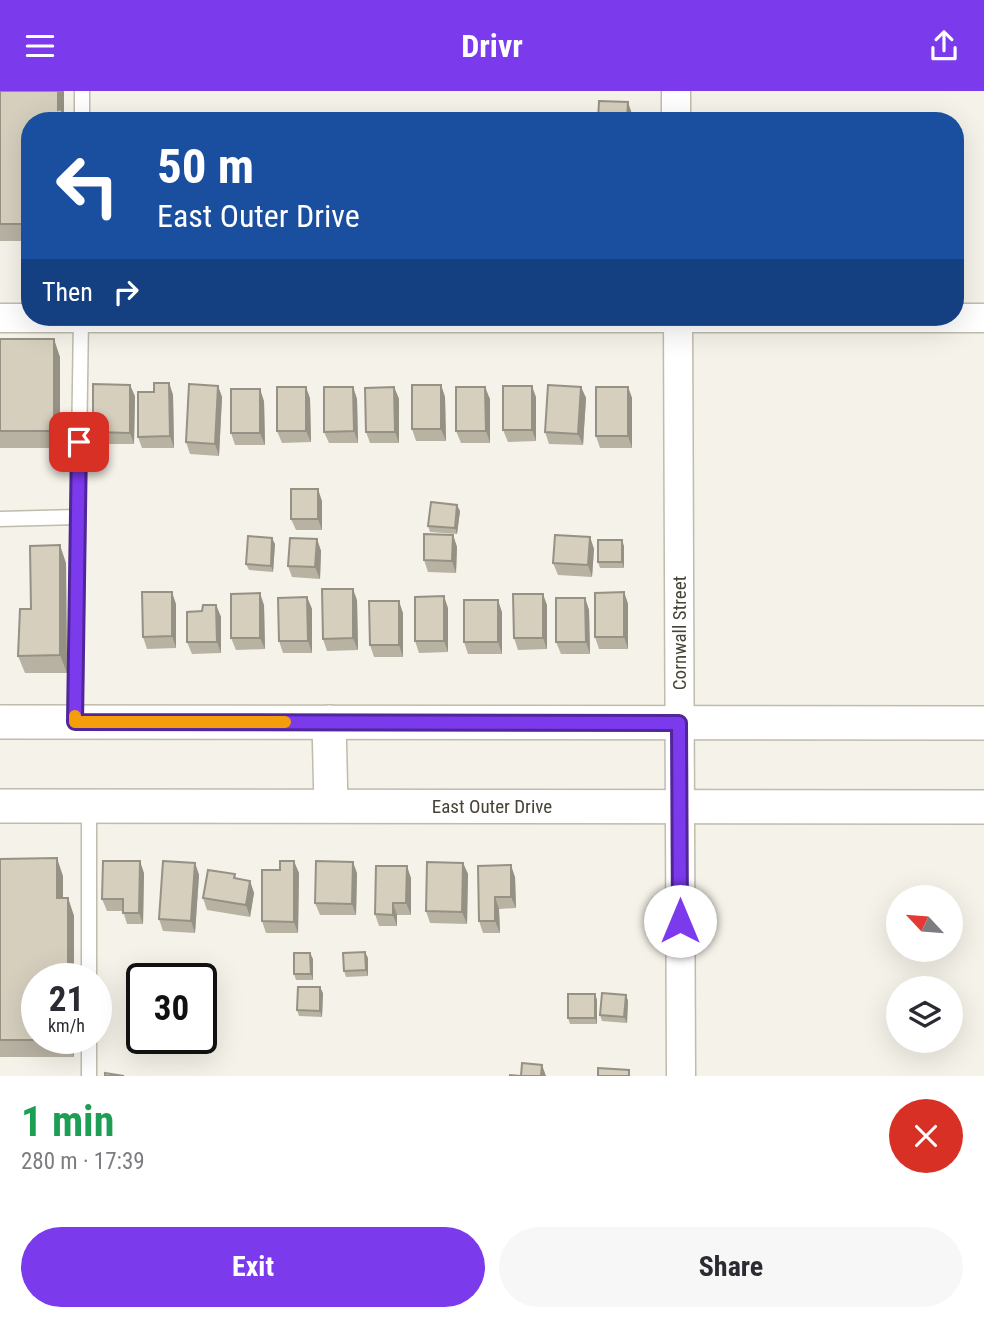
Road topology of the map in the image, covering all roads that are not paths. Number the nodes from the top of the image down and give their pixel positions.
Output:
1 (82, 91) edge
2 (676, 91) edge
3 (82, 112) edge
4 (676, 112) edge
5 (0, 318) edge
6 (21, 318) edge
7 (964, 318) edge
8 (984, 318) edge
9 (81, 326) edge
10 (678, 326) edge
11 (78, 517) junction
12 (0, 519) edge
13 (0, 722) edge
14 (75, 722) junction
15 (329, 722) junction
16 (679, 723) junction
17 (984, 723) edge
18 (0, 806) edge
19 (89, 806) junction
20 (331, 806) junction
21 (679, 807) junction
22 (984, 807) edge
23 (89, 963) edge
24 (89, 1054) edge
25 (89, 1076) edge
26 (681, 1076) edge

1 - 3 lane
2 - 4 street
5 - 6 street
7 - 8 street
9 - 11 lane
10 - 16 street, Cornwall Street
11 - 12 lane
11 - 14 lane
13 - 14 street
14 - 15 street
15 - 16 street
15 - 20 street
16 - 17 street
16 - 21 street, Cornwall Street
18 - 19 street, East Outer Drive
19 - 20 street, East Outer Drive
19 - 23 lane
20 - 21 street, East Outer Drive
21 - 22 street, East Outer Drive
21 - 26 street, Cornwall Street
24 - 25 lane

